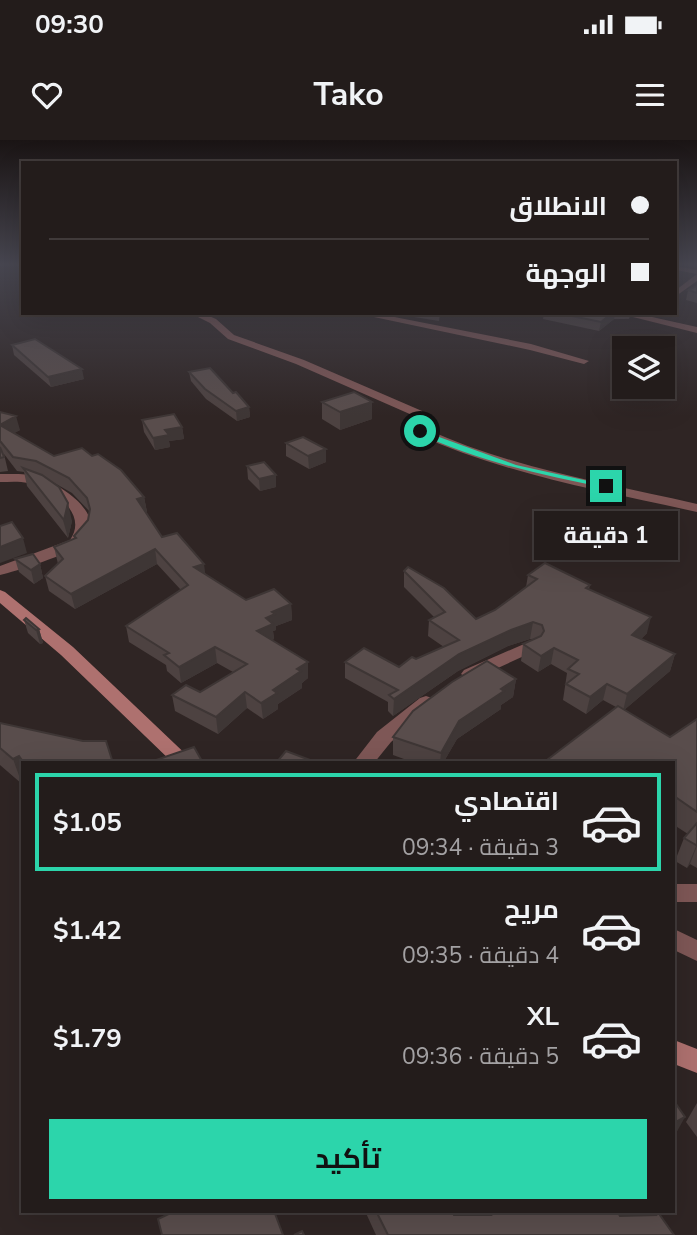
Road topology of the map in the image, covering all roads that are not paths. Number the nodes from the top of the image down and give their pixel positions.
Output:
1 (199, 315) edge
2 (369, 315) edge
3 (645, 315) edge
4 (697, 330) edge
5 (584, 361) dead end
6 (0, 478) edge
7 (697, 508) edge
8 (0, 571) edge
9 (0, 595) edge
10 (531, 646) edge
11 (183, 761) edge
12 (365, 761) edge
13 (675, 892) edge
14 (697, 893) edge
15 (675, 940) edge
16 (697, 951) edge
17 (675, 1052) edge
18 (697, 1061) edge
19 (457, 1213) edge
20 (468, 1235) edge

1 - 7 street
2 - 5 street
3 - 4 street
6 - 8 street
9 - 11 main road
10 - 12 street
13 - 14 street
15 - 16 street
17 - 18 main road
19 - 20 street

